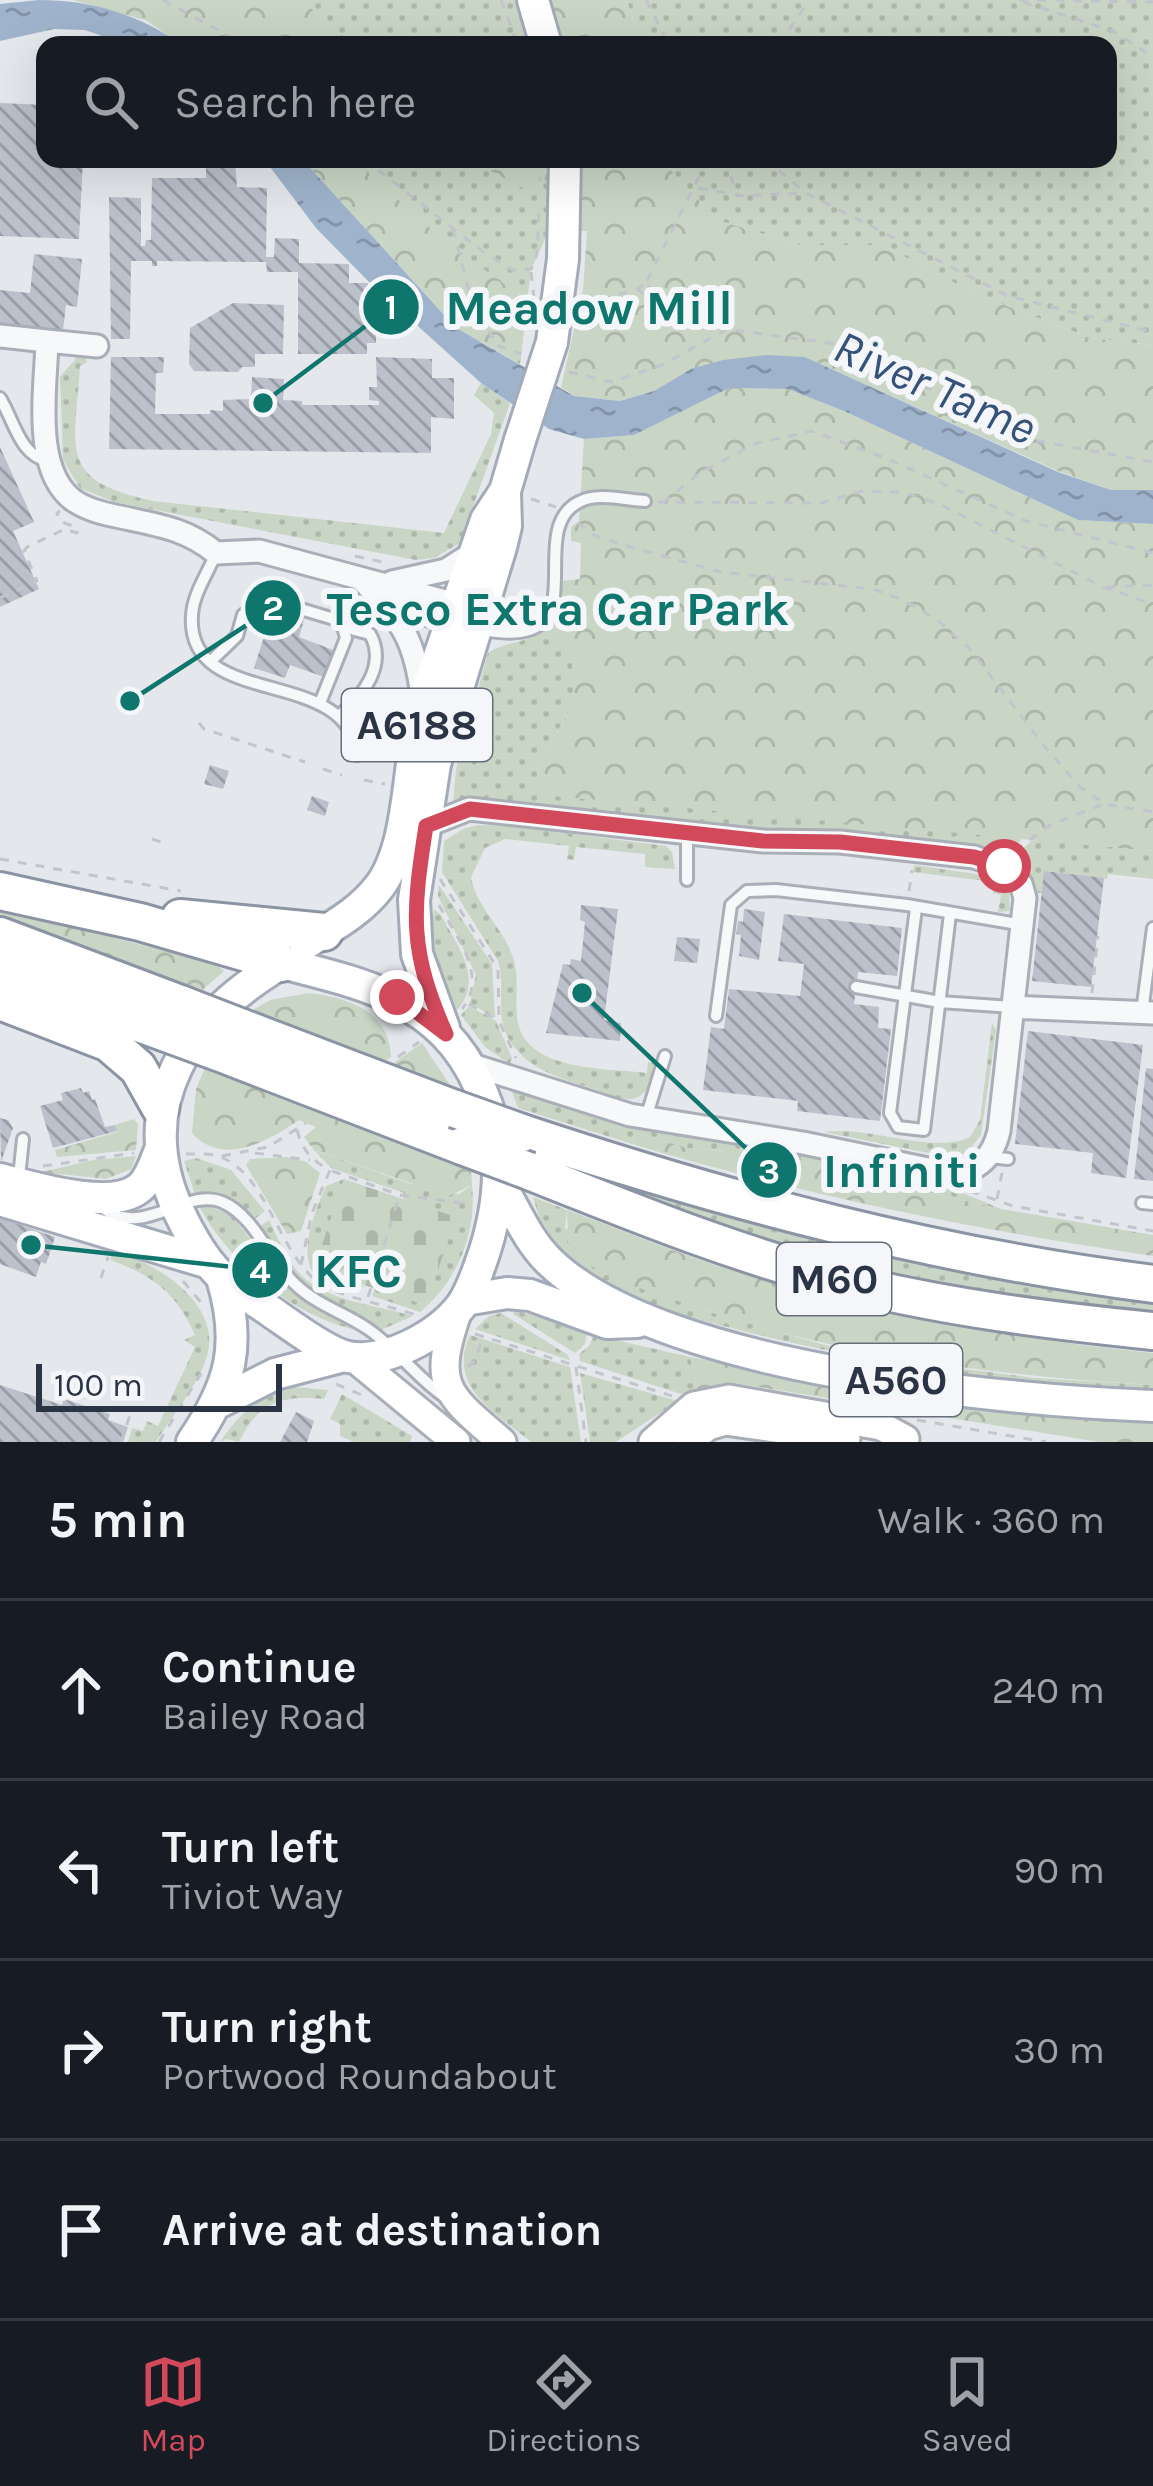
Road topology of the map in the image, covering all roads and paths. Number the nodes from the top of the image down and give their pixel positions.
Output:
1 (163, 0) edge
2 (501, 0) edge
3 (533, 0) edge
4 (646, 0) edge
5 (808, 0) edge
6 (1021, 1) edge
7 (1153, 2) edge
8 (229, 36) edge
9 (515, 36) edge
10 (543, 36) edge
11 (664, 36) edge
12 (784, 36) edge
13 (1153, 57) edge
14 (375, 168) edge
15 (539, 168) edge
16 (565, 168) edge
17 (704, 168) edge
18 (728, 168) edge
19 (776, 168) edge
20 (541, 187) dead end
21 (696, 187) junction
22 (806, 193) junction
23 (739, 196) junction
24 (539, 210) dead end
25 (454, 230) junction
26 (647, 281) junction
27 (638, 290) junction
28 (655, 304) junction
29 (573, 307) dead end
30 (728, 329) junction
31 (1153, 332) edge
32 (0, 336) edge
33 (47, 340) junction
34 (496, 345) dead end
35 (97, 346) dead end
36 (591, 380) dead end
37 (0, 398) edge
38 (48, 461) junction
39 (1153, 462) edge
40 (505, 491) junction
41 (644, 502) joint
42 (663, 502) junction
43 (82, 518) dead end
44 (584, 530) dead end
45 (475, 551) junction
46 (216, 553) junction
47 (342, 553) dead end
48 (1153, 554) edge
49 (384, 581) junction
50 (1153, 585) edge
51 (1103, 587) junction
52 (0, 598) edge
53 (1153, 604) edge
54 (466, 617) junction
55 (343, 627) junction
56 (211, 662) junction
57 (320, 703) junction
58 (422, 706) junction
59 (340, 714) junction
60 (199, 723) dead end
61 (357, 754) dead end
62 (305, 762) dead end
63 (323, 769) dead end
64 (342, 776) dead end
65 (364, 780) dead end
66 (388, 785) dead end
67 (1105, 804) junction
68 (1153, 812) edge
69 (426, 826) junction
70 (687, 833) junction
71 (152, 839) dead end
72 (161, 842) dead end
73 (1010, 857) dead end
74 (0, 859) edge
75 (911, 872) dead end
76 (687, 880) dead end
77 (0, 891) edge
78 (193, 894) dead end
79 (912, 906) junction
80 (950, 914) junction
81 (140, 922) junction
82 (1023, 925) junction
83 (332, 927) junction
84 (1153, 928) edge
85 (0, 936) edge
86 (1098, 936) dead end
87 (281, 963) junction
88 (0, 973) edge
89 (856, 987) dead end
90 (1092, 995) dead end
91 (905, 997) junction
92 (0, 1001) edge
93 (940, 1001) junction
94 (467, 1004) junction
95 (1012, 1007) junction
96 (1148, 1012) edge
97 (716, 1016) dead end
98 (172, 1018) junction
99 (499, 1021) junction
100 (442, 1029) junction
101 (229, 1040) junction
102 (665, 1057) dead end
103 (466, 1063) junction
104 (387, 1064) dead end
105 (510, 1076) junction
106 (160, 1107) junction
107 (646, 1118) junction
108 (306, 1123) dead end
109 (297, 1130) junction
110 (23, 1139) dead end
111 (160, 1152) junction
112 (250, 1153) junction
113 (222, 1156) junction
114 (312, 1160) junction
115 (1000, 1162) junction
116 (330, 1171) junction
117 (515, 1178) junction
118 (957, 1186) dead end
119 (14, 1187) edge
120 (400, 1196) junction
121 (92, 1197) junction
122 (996, 1200) junction
123 (462, 1203) dead end
124 (178, 1208) junction
125 (1153, 1231) edge
126 (301, 1266) junction
127 (216, 1270) junction
128 (180, 1278) dead end
129 (1153, 1284) edge
130 (368, 1298) junction
131 (462, 1305) junction
132 (416, 1315) dead end
133 (211, 1317) dead end
134 (644, 1322) junction
135 (1153, 1331) edge
136 (483, 1337) dead end
137 (394, 1352) junction
138 (475, 1360) dead end
139 (342, 1365) junction
140 (575, 1365) dead end
141 (205, 1367) dead end
142 (365, 1396) dead end
143 (218, 1403) junction
144 (458, 1405) junction
145 (134, 1406) dead end
146 (1153, 1406) edge
147 (878, 1438) edge
148 (121, 1442) edge
149 (159, 1442) edge
150 (192, 1442) edge
151 (455, 1442) edge
152 (502, 1442) edge
153 (586, 1442) edge
154 (650, 1442) edge
155 (688, 1442) edge

1 - 8 path
2 - 9 path
3 - 10 main road
4 - 11 path
5 - 12 path
6 - 7 path
6 - 13 path
14 - 25 path
15 - 20 path
16 - 40 main road, A6188, bridge
17 - 21 path
18 - 23 path
19 - 22 path
21 - 23 path
21 - 26 path
22 - 23 path
22 - 31 path
24 - 25 path
25 - 34 path
26 - 27 path
26 - 28 path
27 - 28 path
27 - 29 path
28 - 30 path
30 - 36 path
30 - 39 path
32 - 33 street
33 - 35 street
33 - 38 street
37 - 38 lane
38 - 46 street
40 - 45 main road, A6188
40 - 54 main road, A6188
41 - 42 path
41 - 54 lane
42 - 48 path
42 - 51 path
43 - 52 path
44 - 67 path
45 - 49 street
45 - 54 main road, A6188
46 - 49 street
46 - 56 lane
47 - 49 path
49 - 54 street
49 - 58 street
50 - 51 path
51 - 53 path
54 - 58 main road, A6188
54 - 69 main road, A6188
55 - 56 lane
55 - 57 lane
55 - 59 lane
56 - 57 lane
57 - 59 lane
58 - 83 main road, A6188
59 - 61 lane
60 - 62 path
63 - 64 path
65 - 66 path
67 - 68 path
67 - 73 path
69 - 70 street
69 - 100 main road, A6188
70 - 76 lane
70 - 82 street
71 - 72 path
74 - 78 path
75 - 79 path
77 - 81 highway
79 - 80 lane
79 - 91 lane
79 - 97 lane
80 - 82 lane
80 - 93 lane
81 - 83 highway
81 - 87 highway
82 - 95 street
83 - 87 main road
84 - 96 lane
85 - 98 highway, M60
86 - 90 path
87 - 100 main road
87 - 106 main road
88 - 98 highway, M60
89 - 91 lane
91 - 93 lane
91 - 93 lane
92 - 106 highway
93 - 95 lane
94 - 99 path
94 - 99 path
94 - 100 path
95 - 96 street
95 - 115 street
98 - 101 highway, M60, bridge
99 - 105 path
100 - 103 main road
100 - 104 path
101 - 117 highway, M60, bridge
101 - 129 highway, M60, bridge
102 - 107 lane
103 - 105 street
103 - 117 main road
105 - 107 street
106 - 111 main road
107 - 115 street
108 - 109 path
109 - 112 path
109 - 114 path
110 - 119 lane
111 - 113 path
111 - 119 path
111 - 121 main road
111 - 124 main road
112 - 113 path
112 - 114 path
113 - 126 path
114 - 116 path
115 - 122 path
116 - 120 path
116 - 126 path
117 - 131 main road
117 - 134 main road, A560
117 - 135 highway, M60
118 - 122 path
119 - 121 main road
119 - 127 main road
120 - 123 path
120 - 130 path
121 - 124 lane
122 - 125 path
124 - 127 main road
124 - 137 lane
126 - 130 path
127 - 139 main road
127 - 143 main road
128 - 133 path
130 - 132 path
131 - 134 main road, A560
131 - 137 main road
131 - 144 street
134 - 146 main road, A560
136 - 138 path
137 - 139 main road
137 - 144 lane
139 - 142 path
139 - 143 main road
139 - 151 street
140 - 153 path
141 - 149 path
143 - 150 main road
144 - 152 street
145 - 148 path
147 - 154 street
147 - 155 street

